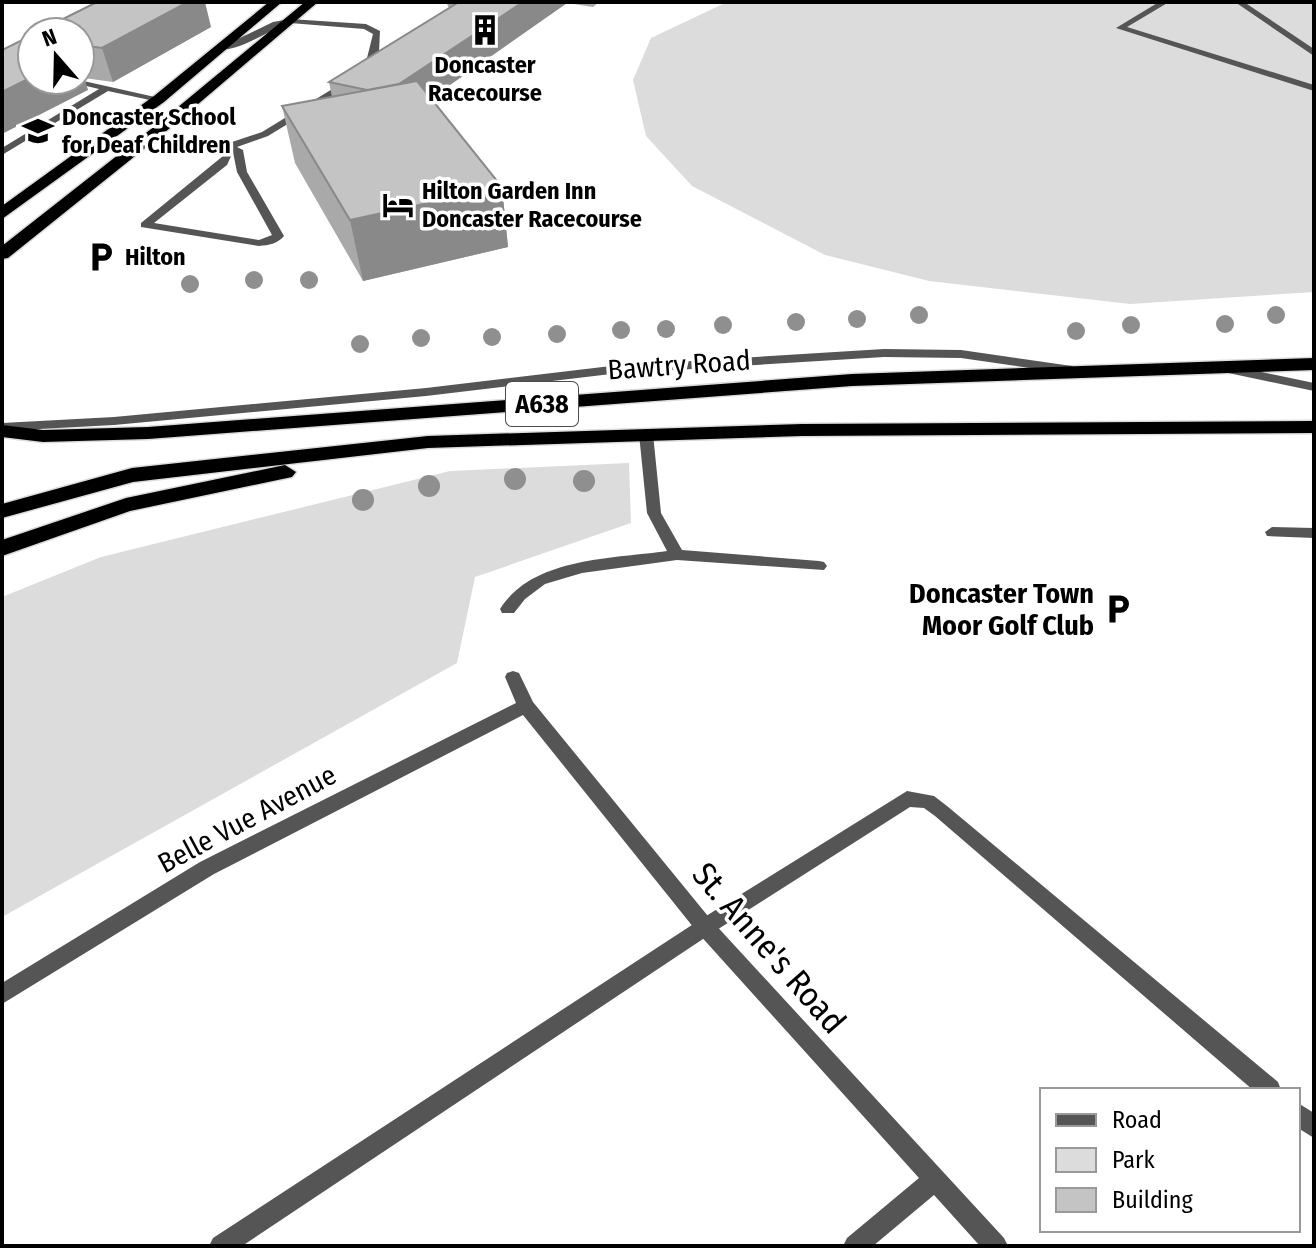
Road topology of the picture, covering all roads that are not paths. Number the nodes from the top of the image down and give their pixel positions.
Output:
1 (276, 2) edge
2 (312, 2) edge
3 (1165, 2) edge
4 (1239, 2) edge
5 (290, 21) junction
6 (223, 48) junction
7 (1314, 53) edge
8 (96, 87) edge
9 (1314, 88) edge
10 (106, 89) junction
11 (159, 99) junction
12 (147, 139) junction
13 (227, 147) junction
14 (2, 152) edge
15 (2, 214) edge
16 (2, 254) edge
17 (1314, 364) edge
18 (1223, 367) junction
19 (1083, 372) junction
20 (1314, 387) edge
21 (1314, 427) edge
22 (2, 429) edge
23 (646, 434) junction
24 (428, 442) junction
25 (2, 511) edge
26 (1272, 532) dead end
27 (1314, 533) edge
28 (2, 548) edge
29 (677, 555) junction
30 (819, 566) dead end
31 (508, 609) dead end
32 (513, 677) dead end
33 (526, 706) junction
34 (705, 927) junction
35 (2, 994) edge
36 (1268, 1088) edge
37 (934, 1180) junction
38 (221, 1246) edge
39 (855, 1246) edge
40 (996, 1246) edge

1 - 6 highway
2 - 5 highway
3 - 9 street
4 - 7 street
5 - 6 street
5 - 12 highway
5 - 13 street
6 - 11 highway
8 - 10 street
10 - 11 street
10 - 14 street
11 - 15 highway
12 - 13 street
12 - 16 highway
13 - 13 street
17 - 18 highway, Bawtry Road / A638
18 - 19 highway, Bawtry Road / A638
18 - 20 street
19 - 22 highway, Bawtry Road / A638
19 - 22 street
21 - 23 highway, A638
23 - 24 highway, A638
23 - 29 street
24 - 25 highway, A638
24 - 28 highway
26 - 27 street
29 - 30 street
29 - 31 street
32 - 33 street, St. Anne's Road
33 - 34 street, St. Anne's Road
33 - 35 street, Belle Vue Avenue
34 - 36 street
34 - 37 street, St. Anne's Road
34 - 38 street
37 - 39 street
37 - 40 street, St. Anne's Road

